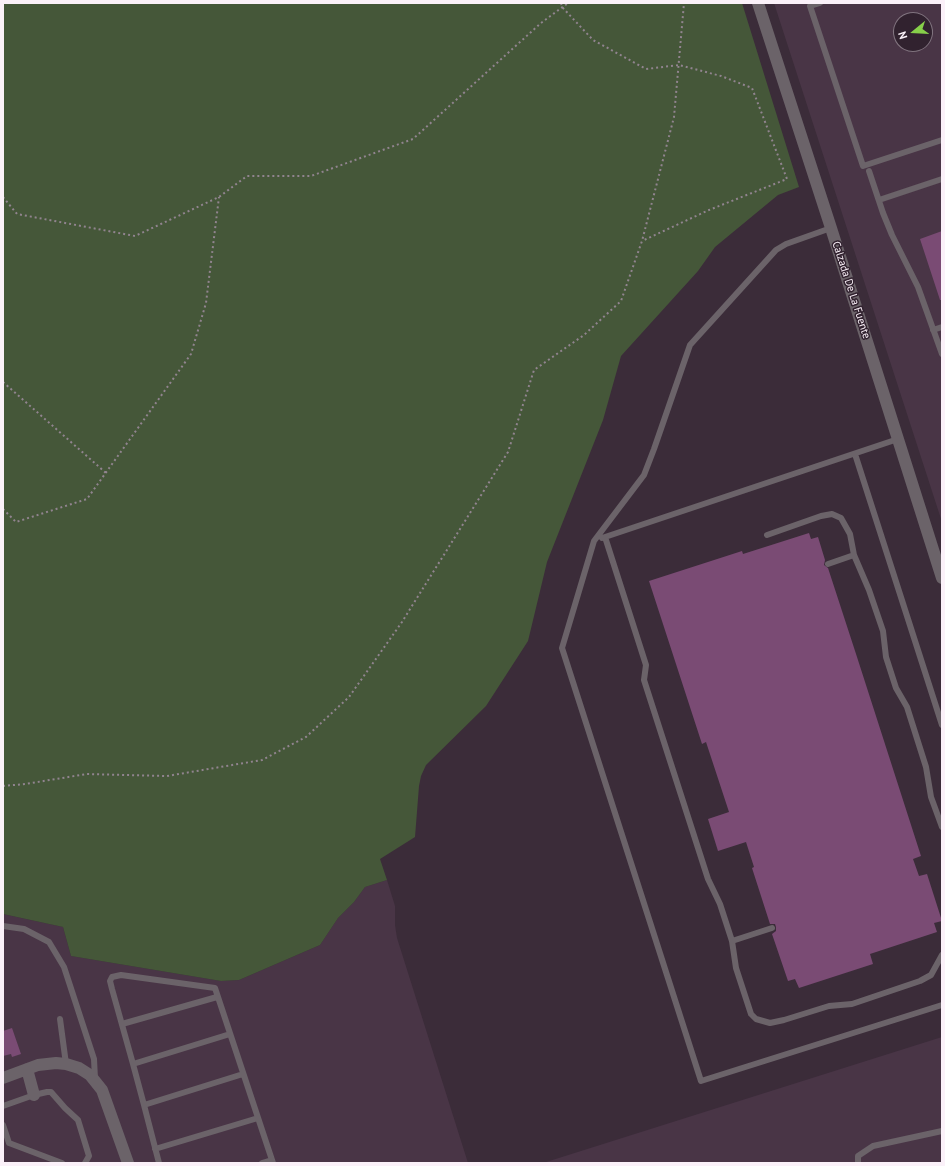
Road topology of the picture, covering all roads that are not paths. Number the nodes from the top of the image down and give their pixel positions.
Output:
1 (758, 3) edge
2 (820, 3) edge
3 (942, 140) edge
4 (869, 171) dead end
5 (942, 179) edge
6 (879, 200) junction
7 (832, 228) junction
8 (942, 327) edge
9 (933, 330) junction
10 (942, 354) edge
11 (898, 439) junction
12 (854, 454) junction
13 (767, 535) dead end
14 (606, 537) junction
15 (594, 540) junction
16 (854, 555) junction
17 (828, 564) dead end
18 (941, 572) edge
19 (942, 725) edge
20 (942, 827) edge
21 (3, 926) edge
22 (772, 928) dead end
23 (732, 941) junction
24 (942, 955) edge
25 (218, 997) junction
26 (942, 1005) edge
27 (60, 1019) dead end
28 (122, 1024) junction
29 (230, 1034) junction
30 (66, 1064) junction
31 (133, 1064) junction
32 (27, 1069) junction
33 (243, 1074) junction
34 (3, 1078) edge
35 (95, 1080) junction
36 (34, 1095) junction
37 (144, 1105) junction
38 (3, 1106) edge
39 (258, 1118) junction
40 (3, 1125) edge
41 (942, 1131) edge
42 (155, 1149) junction
43 (272, 1161) edge
44 (62, 1163) edge
45 (85, 1163) edge
46 (128, 1163) edge
47 (159, 1163) edge
48 (262, 1163) edge
49 (858, 1163) edge

1 - 7 street, Calzada De La Fuente
2 - 3 lane
4 - 6 lane
5 - 6 lane
6 - 9 lane
7 - 11 street, Calzada De La Fuente
7 - 15 lane
8 - 9 lane
9 - 10 lane
11 - 12 lane
11 - 18 street, Calzada De La Fuente
12 - 14 lane
12 - 19 lane
13 - 16 lane
14 - 15 lane
14 - 23 lane
15 - 26 lane
16 - 17 lane
16 - 20 lane
21 - 35 lane
22 - 23 lane
23 - 24 lane
25 - 28 lane
25 - 28 lane
25 - 29 lane
27 - 30 lane
28 - 31 lane
29 - 31 lane
29 - 33 lane
30 - 32 street
30 - 35 street
31 - 37 lane
32 - 34 street
32 - 36 street
33 - 37 lane
33 - 39 lane
35 - 46 street
36 - 38 lane
36 - 45 lane
37 - 42 lane
39 - 42 lane
39 - 43 lane
40 - 44 lane
41 - 49 lane
42 - 47 lane
43 - 48 lane

